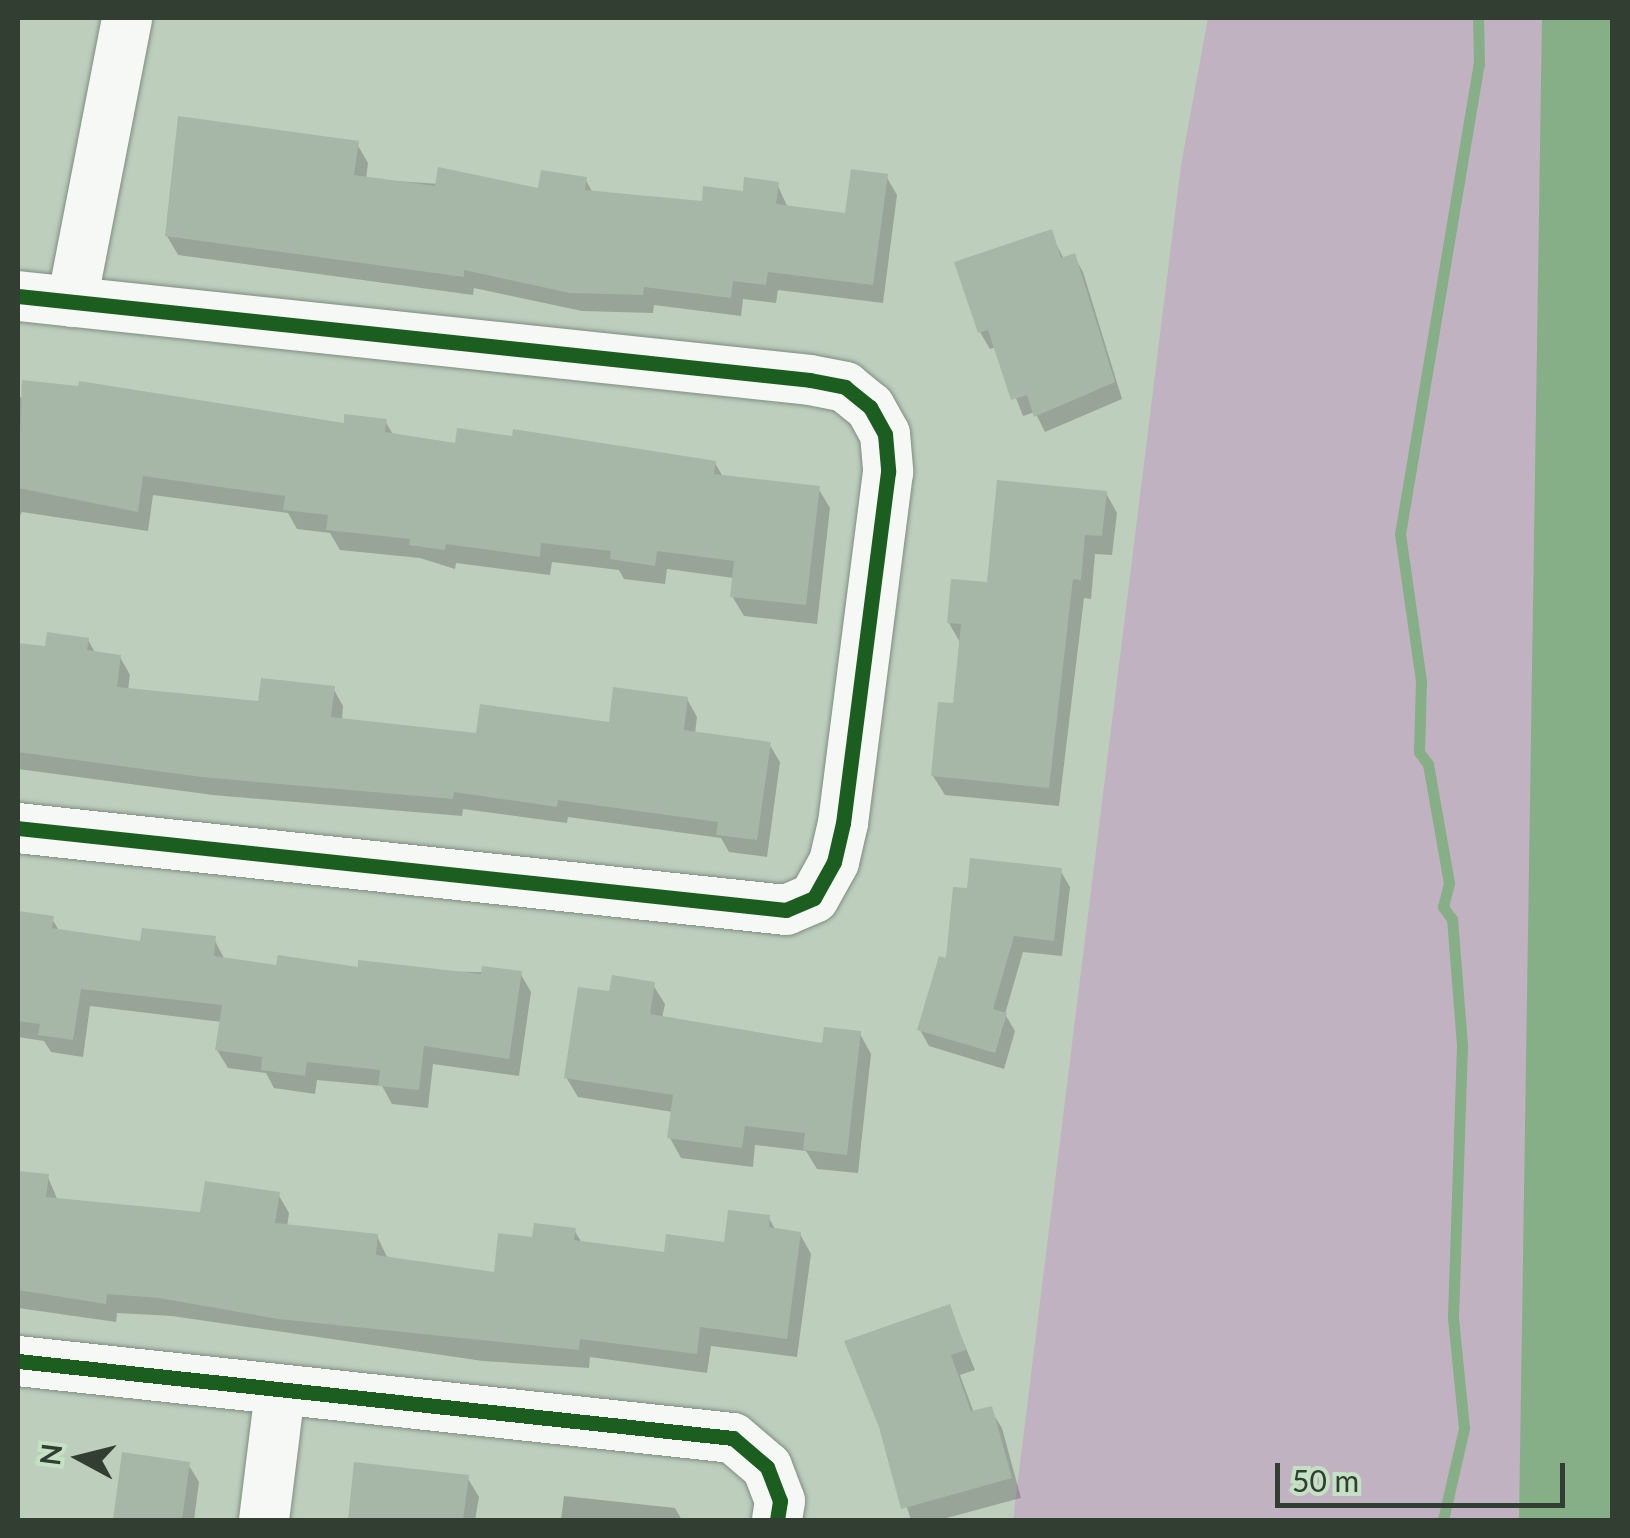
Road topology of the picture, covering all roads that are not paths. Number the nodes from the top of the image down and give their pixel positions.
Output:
1 (126, 21) edge
2 (18, 296) edge
3 (72, 302) junction
4 (18, 828) edge
5 (18, 1360) edge
6 (280, 1391) junction
7 (264, 1520) edge
8 (777, 1520) edge

1 - 3 street
2 - 3 street
3 - 4 street
5 - 6 street
6 - 7 street
6 - 8 street

